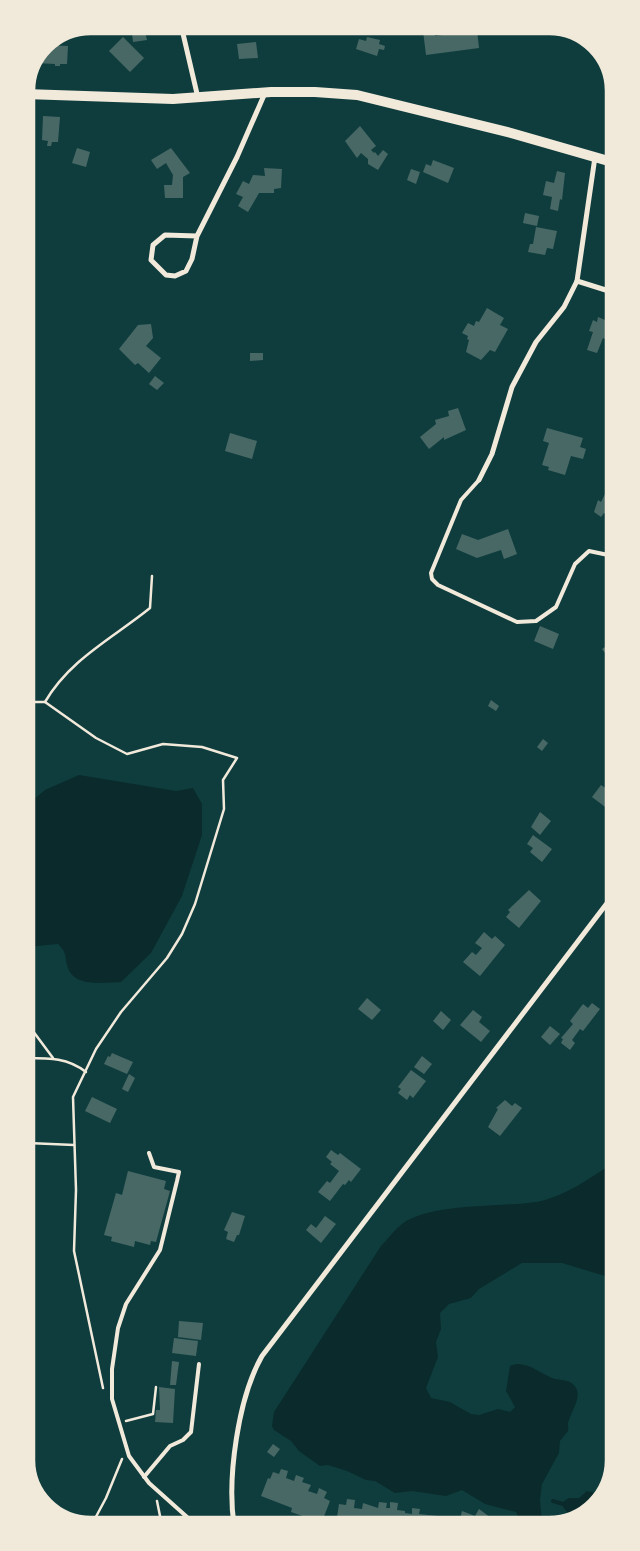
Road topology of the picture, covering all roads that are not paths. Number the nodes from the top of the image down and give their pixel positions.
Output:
1 (183, 34) edge
2 (265, 93) junction
3 (34, 94) edge
4 (198, 98) junction
5 (595, 156) junction
6 (606, 160) edge
7 (197, 236) junction
8 (577, 281) junction
9 (606, 290) edge
10 (479, 480) joint
11 (606, 555) edge
12 (606, 904) edge
13 (149, 1153) dead end
14 (199, 1364) dead end
15 (144, 1476) junction
16 (187, 1517) edge
17 (233, 1517) edge

1 - 4 street
2 - 4 main road
2 - 5 main road
2 - 7 street
3 - 4 main road
5 - 6 main road
5 - 8 street
7 - 7 street
8 - 9 street
8 - 10 street
10 - 11 lane
12 - 17 street
13 - 15 lane
14 - 15 lane
15 - 16 lane

